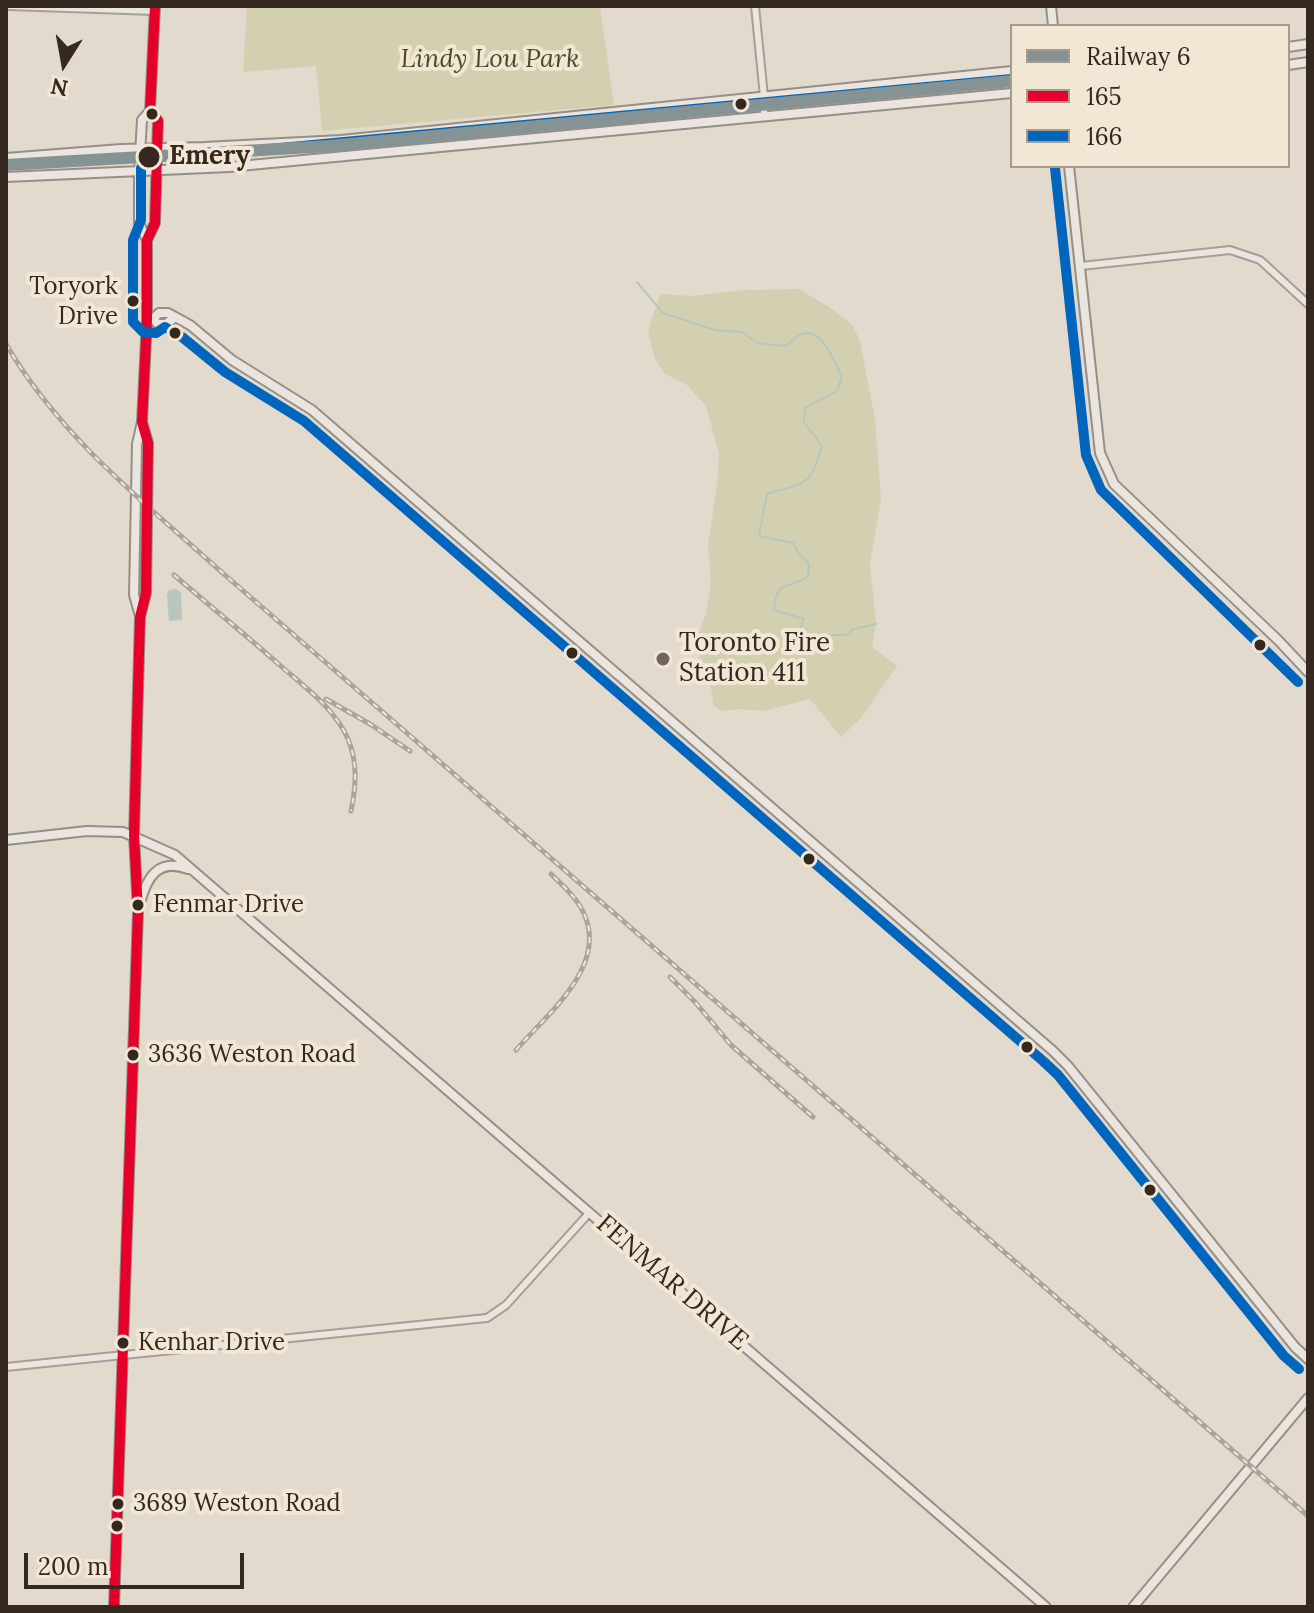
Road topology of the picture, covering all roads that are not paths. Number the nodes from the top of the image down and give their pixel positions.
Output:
1 (9, 6) edge
2 (755, 6) edge
3 (60, 7) edge
4 (155, 8) edge
5 (1010, 71) edge
6 (1010, 93) edge
7 (764, 97) junction
8 (150, 111) junction
9 (764, 117) junction
10 (141, 149) junction
11 (156, 149) junction
12 (6, 158) edge
13 (1069, 168) edge
14 (139, 171) junction
15 (155, 171) junction
16 (6, 177) edge
17 (147, 240) junction
18 (1081, 266) junction
19 (1308, 304) edge
20 (150, 319) junction
21 (1308, 672) edge
22 (134, 835) junction
23 (6, 840) edge
24 (196, 872) junction
25 (138, 912) junction
26 (590, 1212) junction
27 (122, 1355) junction
28 (1308, 1359) edge
29 (6, 1367) edge
30 (1308, 1398) edge
31 (114, 1607) edge
32 (1046, 1607) edge
33 (1133, 1607) edge

1 - 3 street
2 - 7 street
3 - 4 street
4 - 8 main road
5 - 7 main road
6 - 9 main road
7 - 9 street
7 - 11 main road
8 - 10 main road
8 - 11 main road
9 - 15 main road
10 - 11 main road
10 - 12 main road
10 - 14 main road
11 - 15 main road
13 - 18 main road
14 - 15 main road
14 - 16 main road
14 - 17 main road
15 - 17 main road
17 - 20 main road
18 - 19 street
18 - 21 main road
20 - 22 main road
20 - 28 main road
22 - 23 main road, FENMAR DRIVE
22 - 24 main road, FENMAR DRIVE
22 - 25 main road
24 - 25 main road
24 - 26 main road, FENMAR DRIVE
25 - 27 main road
26 - 27 street
26 - 32 main road, FENMAR DRIVE
27 - 29 street
27 - 31 main road
30 - 33 main road

